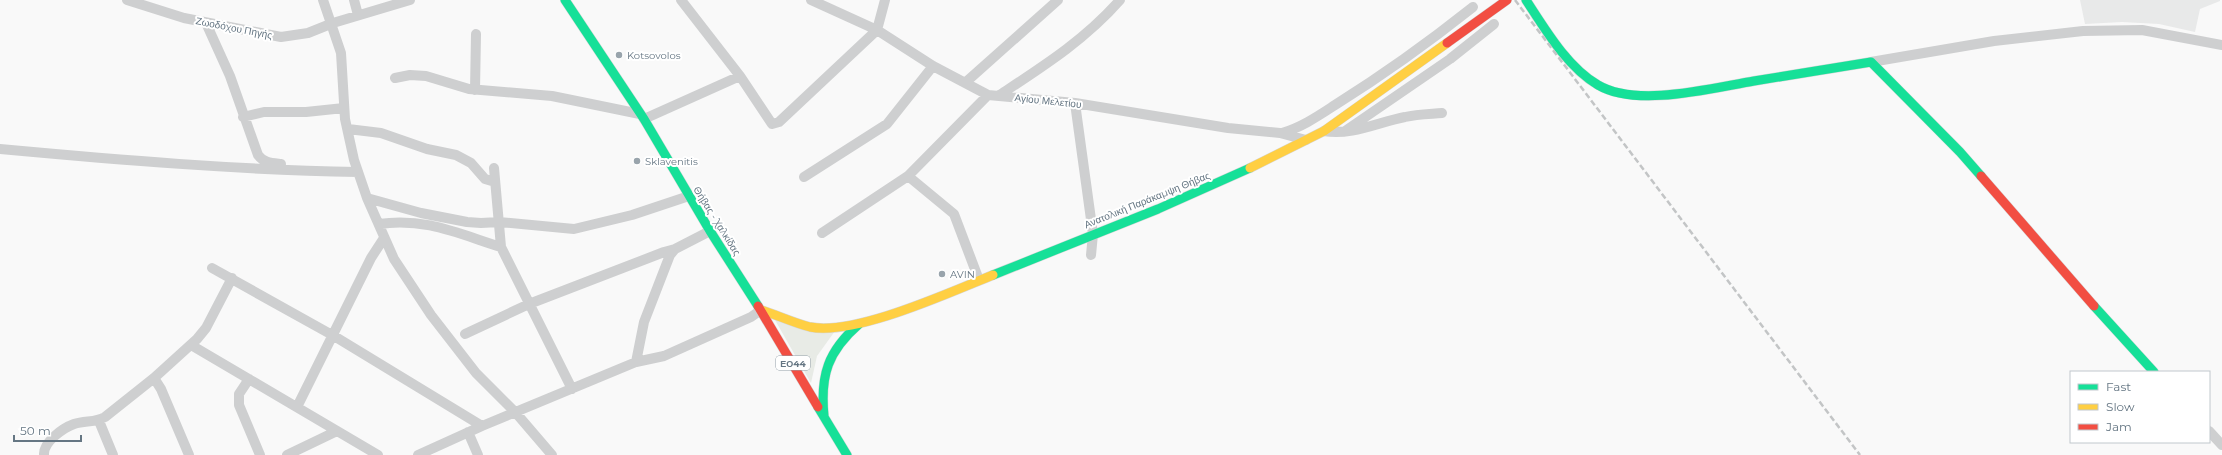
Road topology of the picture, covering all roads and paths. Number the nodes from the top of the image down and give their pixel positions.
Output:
1 (127, 0) edge
2 (323, 0) edge
3 (354, 0) edge
4 (410, 0) edge
5 (565, 0) edge
6 (681, 0) edge
7 (811, 0) edge
8 (885, 0) edge
9 (1058, 0) edge
10 (1120, 0) edge
11 (1507, 0) edge
12 (1529, 2) edge
13 (149, 4) edge
14 (1473, 7) dead end
15 (358, 15) junction
16 (206, 23) junction
17 (333, 23) junction
18 (1494, 24) dead end
19 (877, 30) junction
20 (476, 34) dead end
21 (2222, 45) edge
22 (1871, 62) junction
23 (933, 66) junction
24 (740, 76) junction
25 (395, 78) dead end
26 (966, 82) junction
27 (475, 90) junction
28 (993, 95) junction
29 (1075, 103) junction
30 (344, 108) junction
31 (1442, 113) dead end
32 (642, 116) junction
33 (243, 117) junction
34 (348, 129) junction
35 (1324, 131) junction
36 (1345, 131) junction
37 (1280, 133) junction
38 (1306, 140) junction
39 (0, 149) edge
40 (494, 168) dead end
41 (358, 169) junction
42 (908, 176) junction
43 (804, 177) dead end
44 (495, 182) junction
45 (689, 196) junction
46 (367, 198) junction
47 (499, 222) junction
48 (379, 224) junction
49 (710, 231) junction
50 (822, 233) dead end
51 (1094, 234) junction
52 (384, 238) junction
53 (501, 247) junction
54 (675, 250) junction
55 (1091, 255) dead end
56 (212, 268) dead end
57 (232, 278) junction
58 (979, 280) junction
59 (529, 304) junction
60 (761, 310) junction
61 (861, 323) junction
62 (465, 334) dead end
63 (334, 336) junction
64 (191, 345) junction
65 (636, 362) junction
66 (2153, 371) edge
67 (154, 378) junction
68 (249, 379) junction
69 (572, 389) junction
70 (297, 407) junction
71 (516, 413) junction
72 (824, 416) junction
73 (98, 421) junction
74 (482, 426) junction
75 (337, 431) junction
76 (468, 432) junction
77 (2210, 432) edge
78 (2222, 445) edge
79 (44, 455) edge
80 (112, 455) edge
81 (189, 455) edge
82 (260, 455) edge
83 (287, 455) edge
84 (378, 455) edge
85 (418, 455) edge
86 (478, 455) edge
87 (552, 455) edge
88 (847, 455) edge

1 - 13 street, Ζωοδόχου Πηγής
2 - 17 street
3 - 15 street
4 - 15 street, Ζωοδόχου Πηγής
5 - 32 main road, Θήβας - Χαλκίδας / ΕΟ44
6 - 24 street
7 - 19 street, Αγίου Μελετίου
8 - 19 street
9 - 26 street
10 - 28 street
11 - 35 main road, Ανατολική Παράκαμψη Θήβας
12 - 22 main road
13 - 16 street, Ζωοδόχου Πηγής
14 - 37 street
15 - 17 street, Ζωοδόχου Πηγής
16 - 17 street, Ζωοδόχου Πηγής
16 - 33 street
17 - 30 street
18 - 36 street
19 - 23 street, Αγίου Μελετίου
19 - 24 street
20 - 27 street
21 - 22 street
22 - 66 main road
23 - 26 street, Αγίου Μελετίου
23 - 43 street
24 - 32 street
25 - 27 street
26 - 28 street, Αγίου Μελετίου
27 - 32 street
28 - 29 street, Αγίου Μελετίου
28 - 42 street
29 - 37 street, Αγίου Μελετίου
29 - 51 street
30 - 33 street
30 - 34 street
31 - 36 street
32 - 45 main road, Θήβας - Χαλκίδας / ΕΟ44
33 - 41 street
34 - 41 street
34 - 44 street
35 - 36 street
35 - 38 main road, Ανατολική Παράκαμψη Θήβας
37 - 38 street, Αγίου Μελετίου
38 - 51 main road, Ανατολική Παράκαμψη Θήβας
39 - 41 street
40 - 44 street
41 - 46 street
42 - 50 street
42 - 58 street
44 - 47 street
45 - 47 street
45 - 49 main road, Θήβας - Χαλκίδας / ΕΟ44
46 - 47 street
46 - 48 street
47 - 53 street
48 - 52 street
48 - 53 street
49 - 54 street
49 - 60 main road, Θήβας - Χαλκίδας / ΕΟ44
51 - 55 street
51 - 58 main road, Ανατολική Παράκαμψη Θήβας
52 - 63 street
52 - 71 street
53 - 59 street
54 - 59 street
54 - 65 street
56 - 57 street
57 - 63 street
57 - 64 street
58 - 61 main road, Ανατολική Παράκαμψη Θήβας
59 - 62 street
59 - 69 street
60 - 61 main road, Ανατολική Παράκαμψη Θήβας
60 - 65 street
60 - 72 main road, Θήβας - Χαλκίδας / ΕΟ44
61 - 72 main road
63 - 70 street
63 - 74 street
64 - 67 street
64 - 68 street
65 - 69 street
67 - 73 street
67 - 81 street
68 - 70 street
68 - 82 street
69 - 71 street
70 - 75 street
71 - 74 street
71 - 87 street
72 - 88 main road, Θήβας - Χαλκίδας / ΕΟ44
73 - 79 street
73 - 80 street
74 - 76 street
75 - 83 street
75 - 84 street
76 - 85 street
76 - 86 street
77 - 78 street

